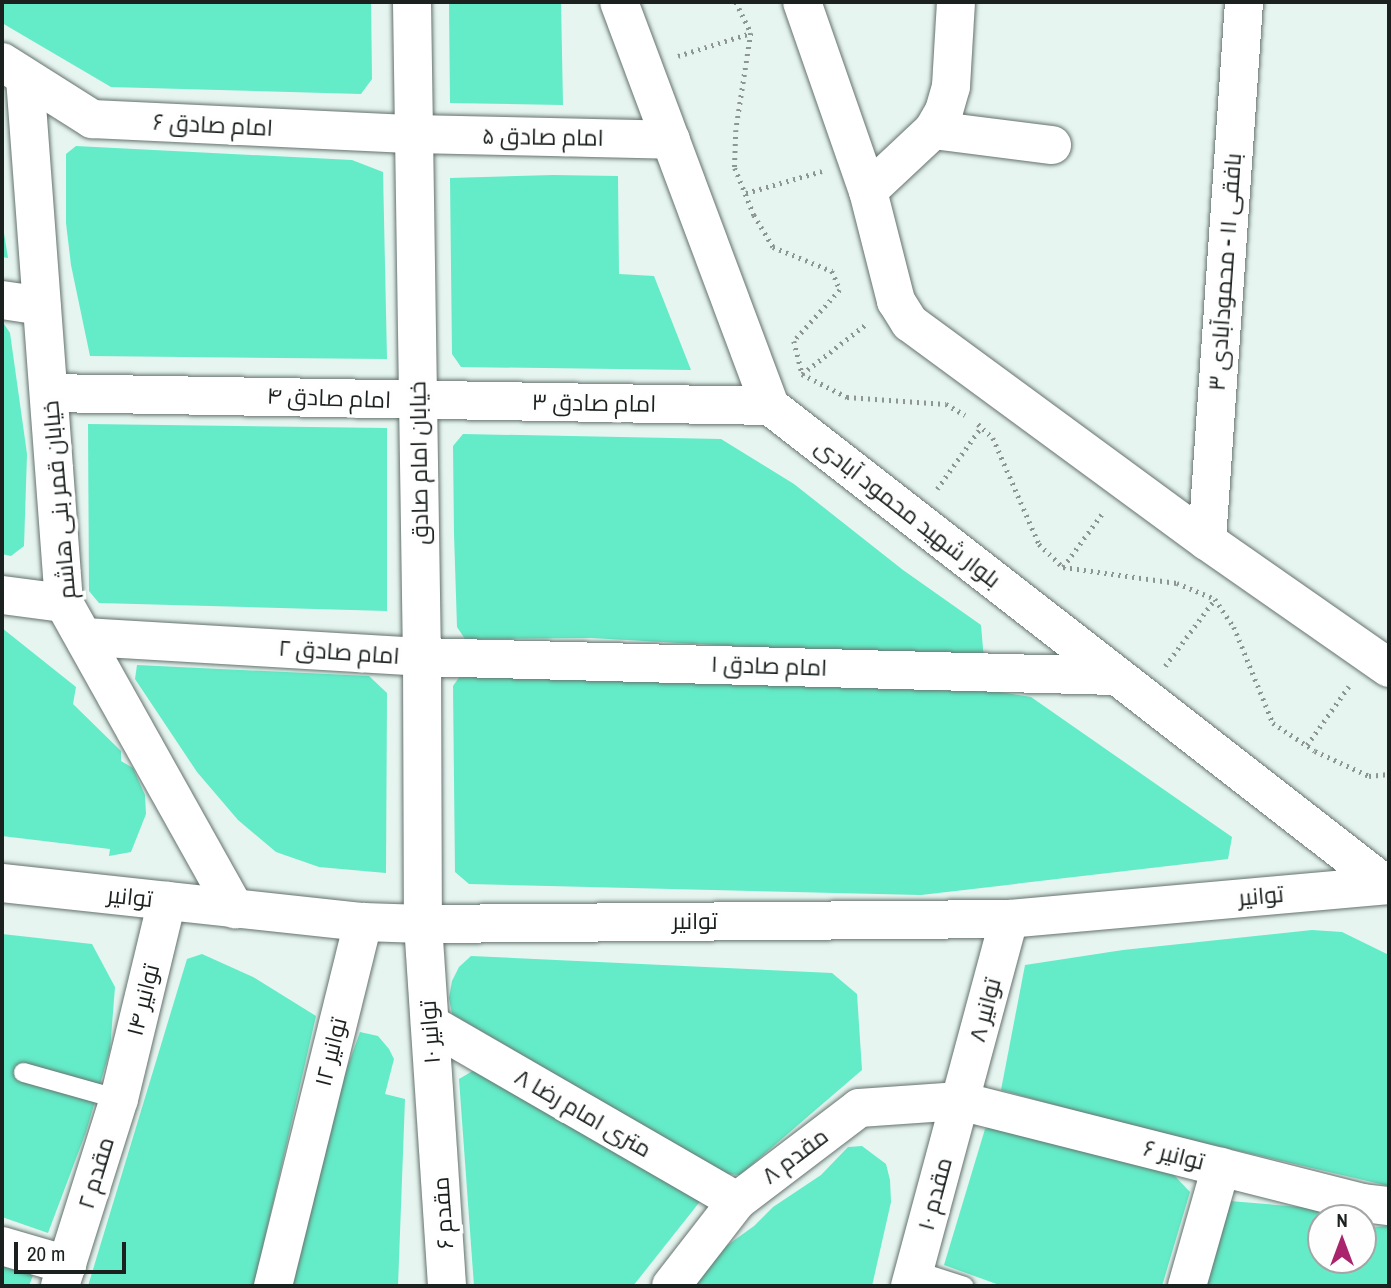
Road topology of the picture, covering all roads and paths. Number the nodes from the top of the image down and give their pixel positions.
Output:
1 (412, 2) edge
2 (619, 2) edge
3 (736, 2) edge
4 (802, 2) edge
5 (956, 2) edge
6 (1244, 2) edge
7 (751, 33) junction
8 (644, 68) junction
9 (13, 70) edge
10 (933, 130) junction
11 (414, 134) junction
12 (671, 140) junction
13 (1052, 145) dead end
14 (863, 176) junction
15 (746, 193) junction
16 (2, 300) edge
17 (896, 301) junction
18 (42, 306) junction
19 (802, 374) junction
20 (49, 393) junction
21 (417, 400) junction
22 (770, 406) junction
23 (981, 427) junction
24 (1126, 481) junction
25 (916, 520) junction
26 (1207, 541) junction
27 (1063, 567) junction
28 (2, 595) edge
29 (1215, 599) junction
30 (64, 603) junction
31 (86, 637) junction
32 (422, 657) junction
33 (1380, 662) edge
34 (1129, 686) junction
35 (1307, 745) junction
36 (1389, 774) edge
37 (2, 883) edge
38 (1388, 886) edge
39 (167, 901) junction
40 (235, 909) junction
41 (1009, 919) junction
42 (363, 922) junction
43 (422, 924) junction
44 (430, 1024) junction
45 (23, 1072) dead end
46 (118, 1099) junction
47 (960, 1101) junction
48 (438, 1140) joint
49 (1221, 1167) junction
50 (737, 1201) junction
51 (1389, 1206) edge
52 (2, 1246) edge
53 (64, 1276) edge
54 (912, 1278) edge
55 (273, 1286) edge
56 (447, 1286) edge
57 (671, 1286) edge
58 (964, 1286) edge
59 (1187, 1286) edge

1 - 11 street, خیابان امام صادق
2 - 8 street
3 - 7 path
4 - 14 street
5 - 10 street
6 - 26 street, بافقی ۱۱ - محمودآبادی ۳
7 - 8 path
7 - 15 path
8 - 12 street
9 - 11 street, امام صادق ۶
9 - 18 street, خیابان قمر بنی هاشم
10 - 13 street
10 - 14 street
11 - 12 street, امام صادق ۵
11 - 21 street, خیابان امام صادق
12 - 22 street
14 - 15 path
14 - 17 street
15 - 19 path
16 - 18 street
17 - 19 path
17 - 24 street
18 - 20 street, خیابان قمر بنی هاشم
19 - 23 path
20 - 21 street, امام صادق ۴
20 - 30 street, خیابان قمر بنی هاشم
21 - 22 street, امام صادق ۳
21 - 32 street, خیابان امام صادق
22 - 25 street, بلوار شهید محمود آبادی
23 - 25 path
23 - 27 path
24 - 26 street
24 - 27 path
25 - 34 street, بلوار شهید محمود آبادی
26 - 33 street
27 - 29 path
28 - 30 street
29 - 34 path
29 - 35 path
30 - 31 street, خیابان قمر بنی هاشم
31 - 32 street, امام صادق ۲
31 - 40 street, خیابان قمر بنی هاشم
32 - 34 street, امام صادق ۱
32 - 43 street, خیابان امام صادق
33 - 35 path
34 - 38 street, بلوار شهید محمود آبادی
35 - 36 path
37 - 39 street, توانیر
38 - 41 street, توانیر
39 - 40 street, توانیر
39 - 46 street, توانیر ۱۴
40 - 42 street, توانیر
41 - 43 street, توانیر
41 - 47 street, توانیر ۸
42 - 43 street, توانیر
42 - 55 street, توانیر ۱۲
43 - 44 street, توانیر ۱۰
44 - 48 street, توانیر ۱۰
44 - 50 street, ۸ متری امام رضا
45 - 46 lane
46 - 53 street, مقدم ۲
47 - 49 street, توانیر ۶
47 - 50 street, مقدم ۸
47 - 54 street, مقدم ۱۰
48 - 56 street, مقدم ۶
49 - 51 street, توانیر ۶
49 - 59 street
50 - 57 street, مقدم ۸
52 - 53 street
54 - 58 lane

